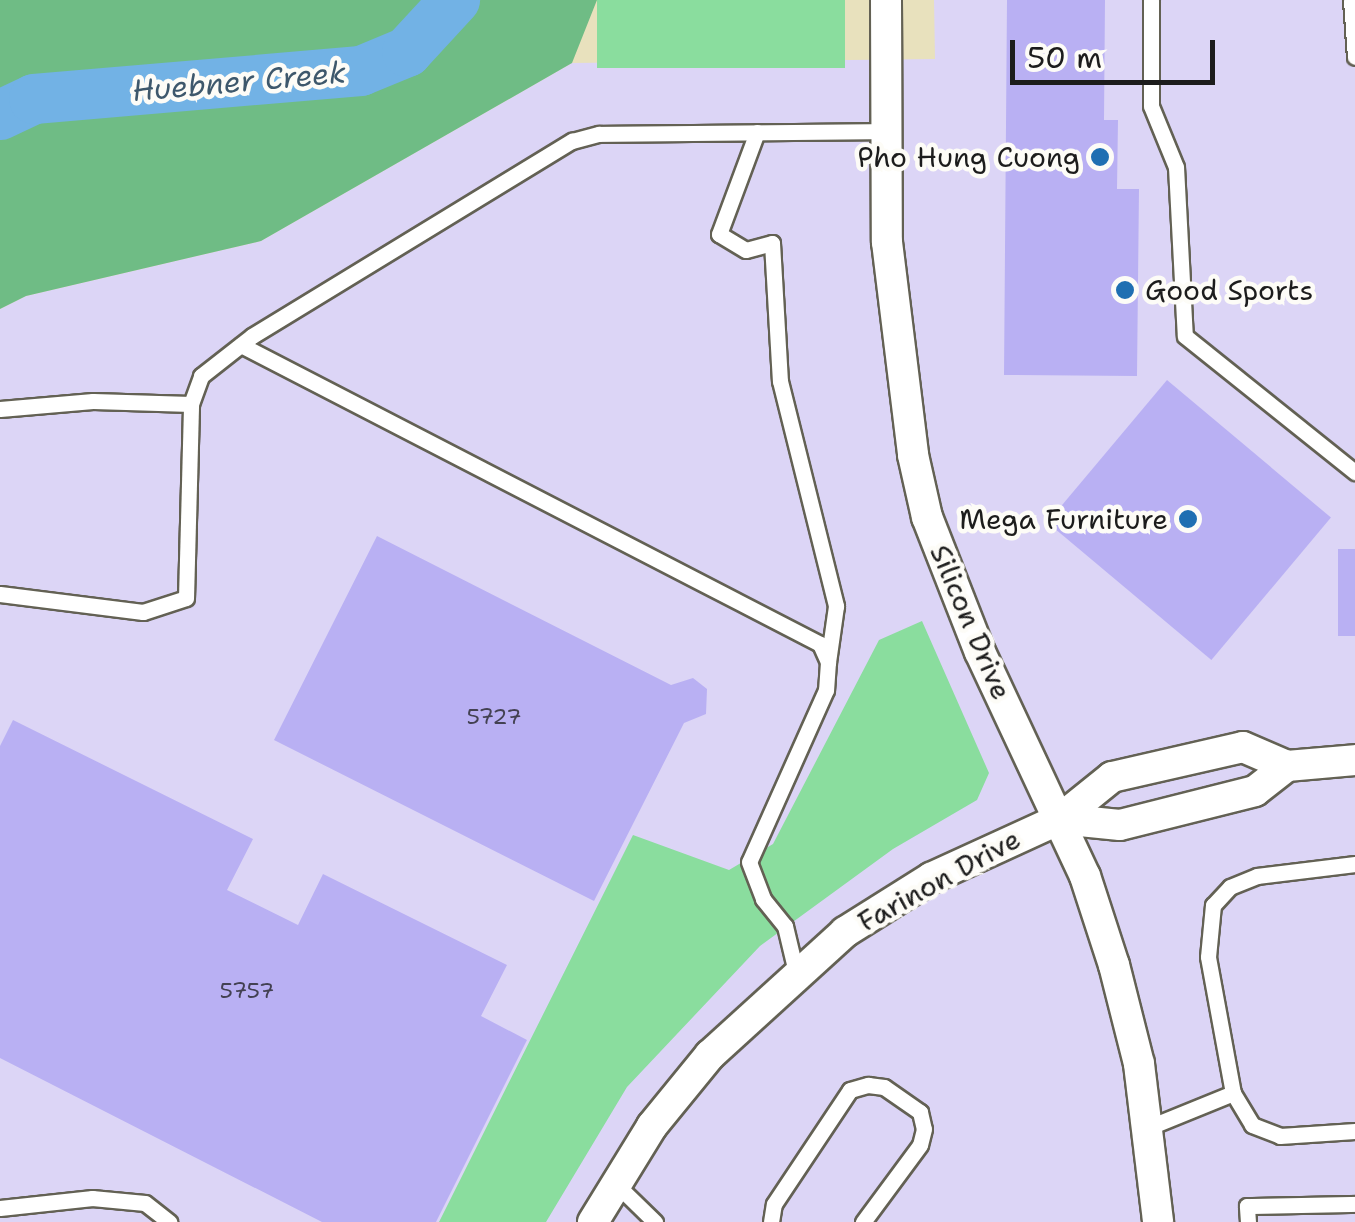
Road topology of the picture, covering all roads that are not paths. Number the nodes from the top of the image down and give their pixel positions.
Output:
1 (886, 0) edge
2 (1151, 0) edge
3 (1351, 0) edge
4 (1355, 57) edge
5 (887, 131) junction
6 (757, 132) junction
7 (241, 345) junction
8 (192, 404) junction
9 (0, 409) edge
10 (1355, 472) edge
11 (0, 594) edge
12 (828, 662) junction
13 (1355, 760) edge
14 (1287, 766) junction
15 (1060, 819) junction
16 (1355, 864) edge
17 (796, 972) junction
18 (1233, 1093) junction
19 (1146, 1128) junction
20 (1355, 1131) edge
21 (615, 1183) junction
22 (1355, 1204) edge
23 (0, 1208) edge
24 (169, 1222) edge
25 (593, 1222) edge
26 (655, 1222) edge
27 (771, 1222) edge
28 (863, 1222) edge
29 (1158, 1222) edge
30 (1248, 1222) edge

1 - 5 street, Silicon Drive
2 - 10 lane
3 - 4 lane
5 - 6 lane
5 - 15 street, Silicon Drive
6 - 7 lane
6 - 12 lane
7 - 8 lane
7 - 12 lane
8 - 9 lane
8 - 11 lane
12 - 17 lane
13 - 14 street, Farinon Drive
14 - 15 street, Farinon Drive
14 - 15 street, Farinon Drive
15 - 17 street, Farinon Drive
15 - 19 street, Silicon Drive
16 - 18 lane
17 - 21 street, Farinon Drive
18 - 19 lane
18 - 20 lane
19 - 29 street, Silicon Drive
21 - 25 street, Farinon Drive
21 - 26 lane
22 - 30 lane
23 - 24 lane
27 - 28 lane

